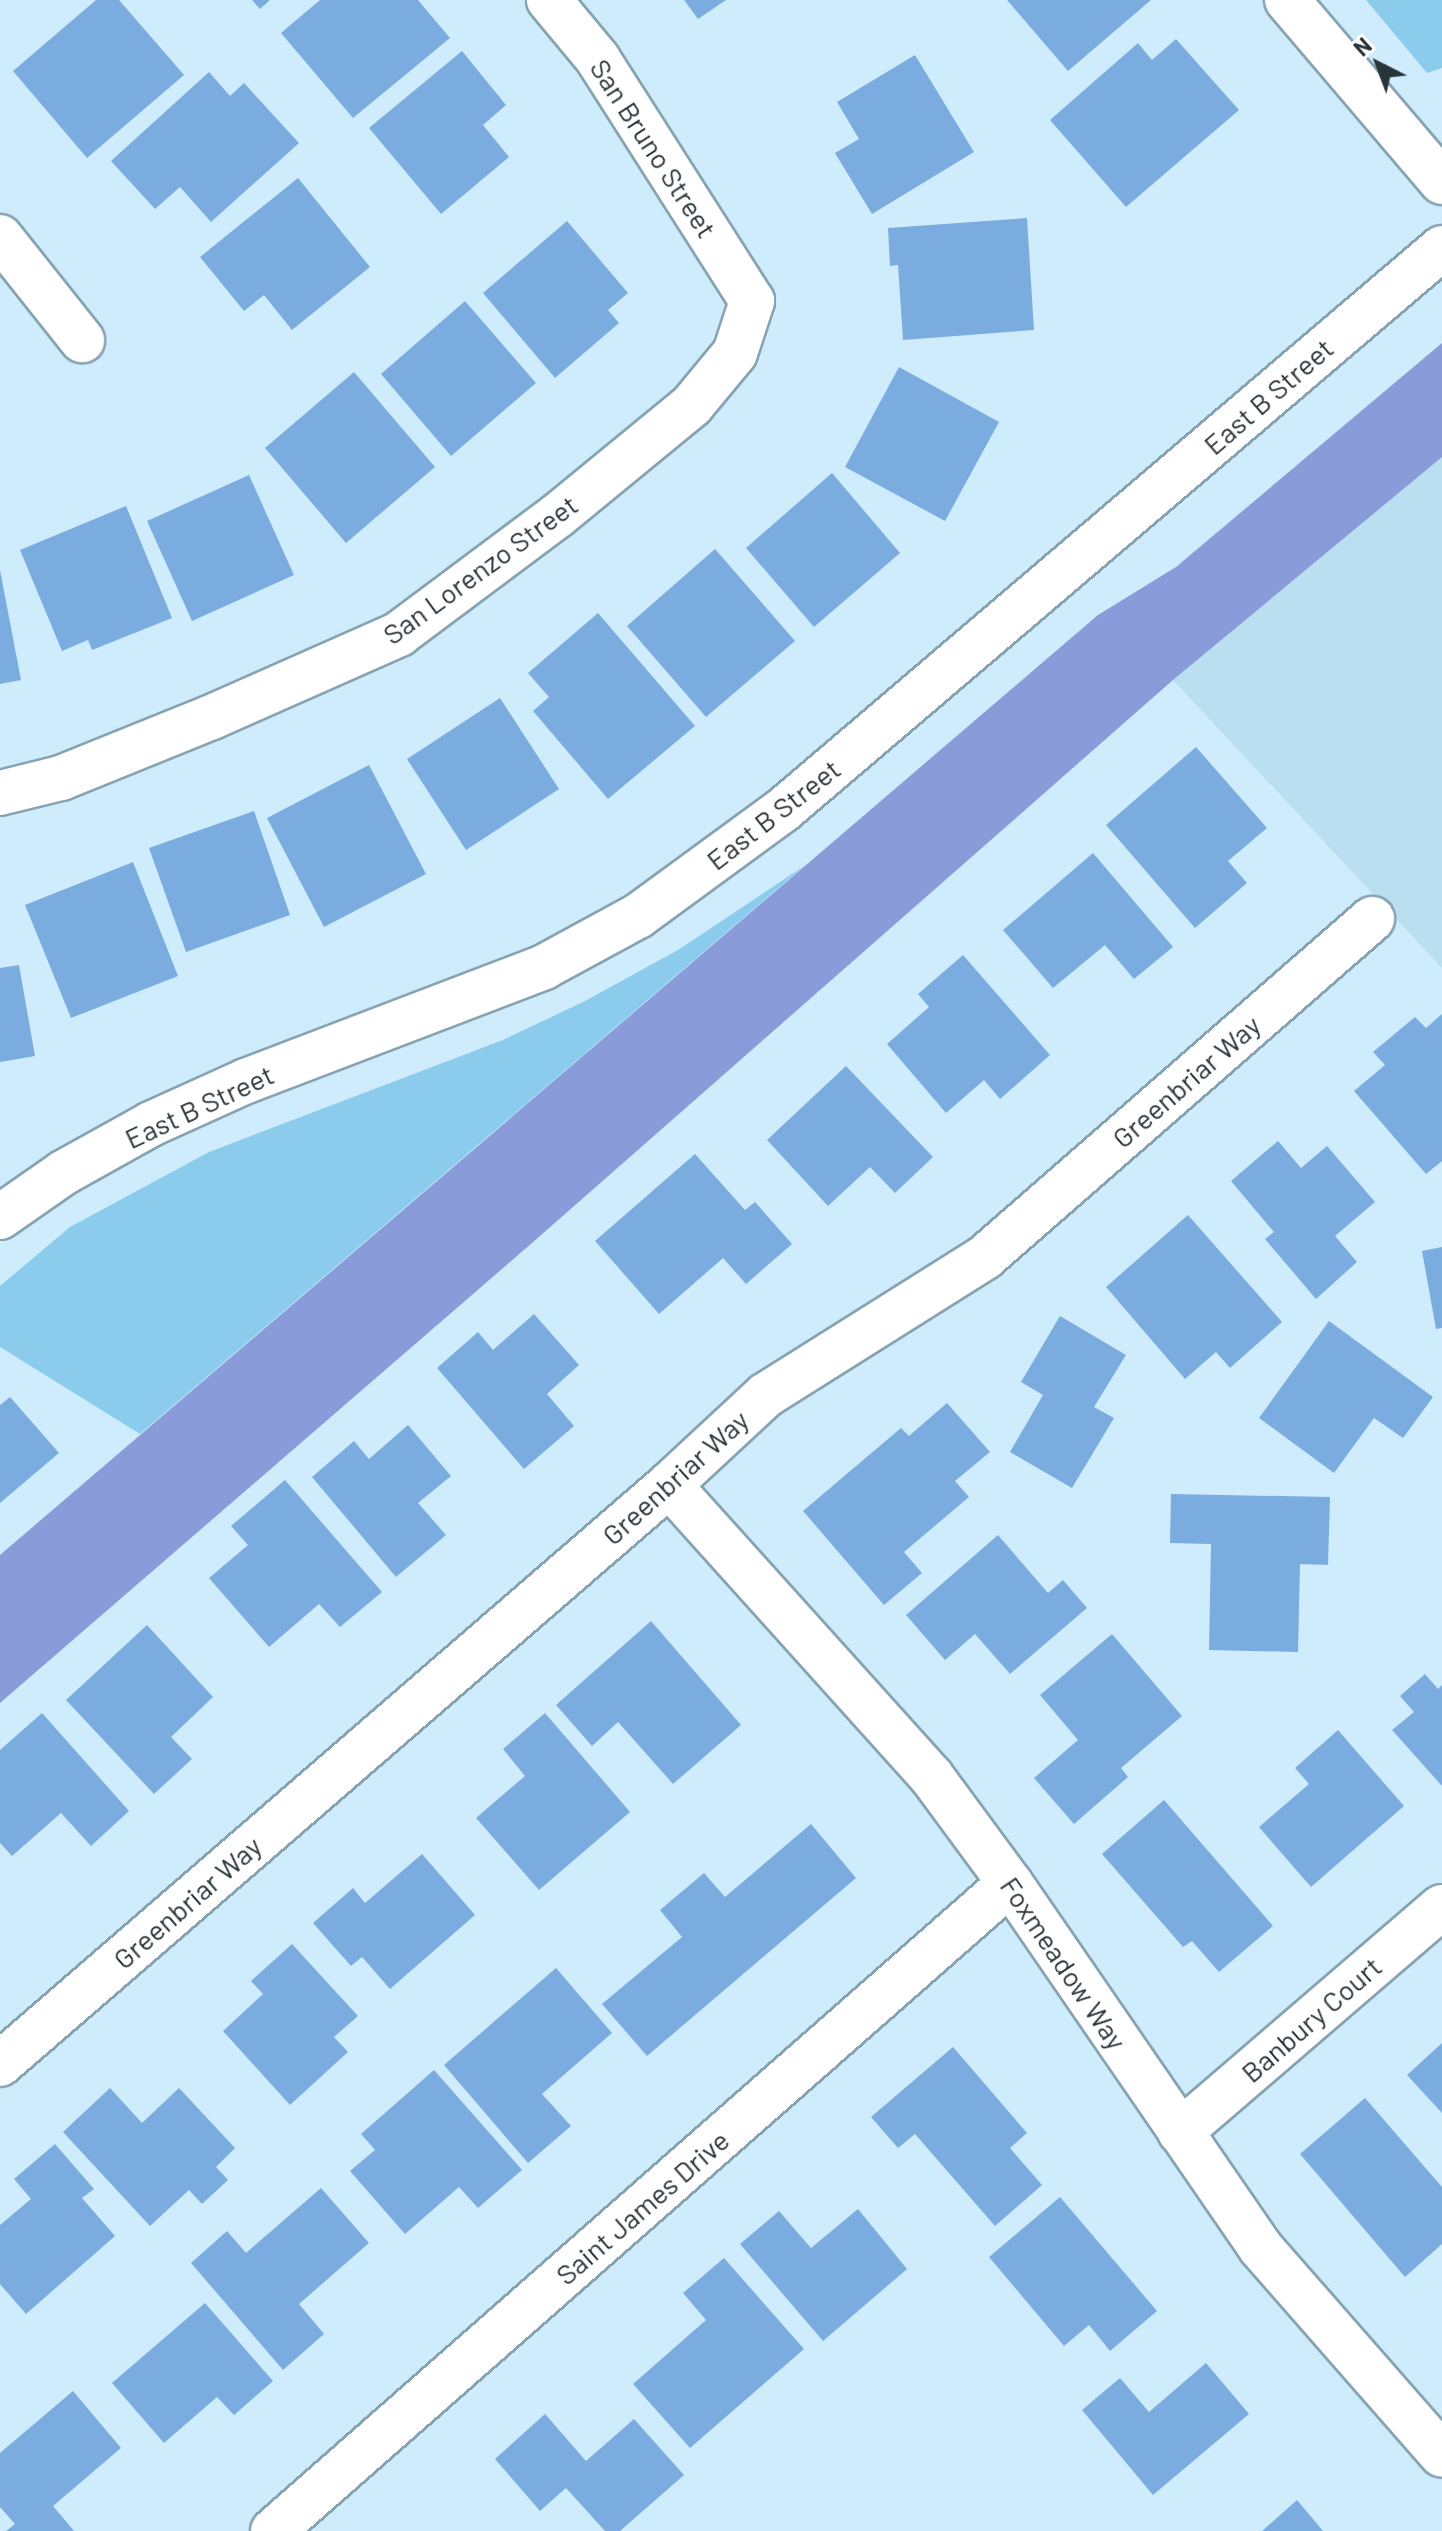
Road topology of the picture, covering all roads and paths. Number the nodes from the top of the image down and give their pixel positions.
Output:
1 (549, 0) edge
2 (1287, 0) edge
3 (1442, 182) edge
4 (0, 237) edge
5 (1442, 248) edge
6 (752, 301) joint
7 (82, 340) dead end
8 (0, 793) edge
9 (1372, 919) dead end
10 (0, 1217) edge
11 (669, 1485) junction
12 (1010, 1883) junction
13 (1442, 1907) edge
14 (0, 2064) edge
15 (1180, 2132) junction
16 (1442, 2455) edge
17 (273, 2531) edge

1 - 6 street, San Bruno Street
2 - 3 street
4 - 7 street
5 - 10 street, East B Street
6 - 8 street, San Lorenzo Street
9 - 11 street, Greenbriar Way
11 - 12 street, Foxmeadow Way
11 - 14 street, Greenbriar Way
12 - 15 street, Foxmeadow Way
12 - 17 street, Saint James Drive
13 - 15 street, Banbury Court
15 - 16 street, Foxmeadow Way

